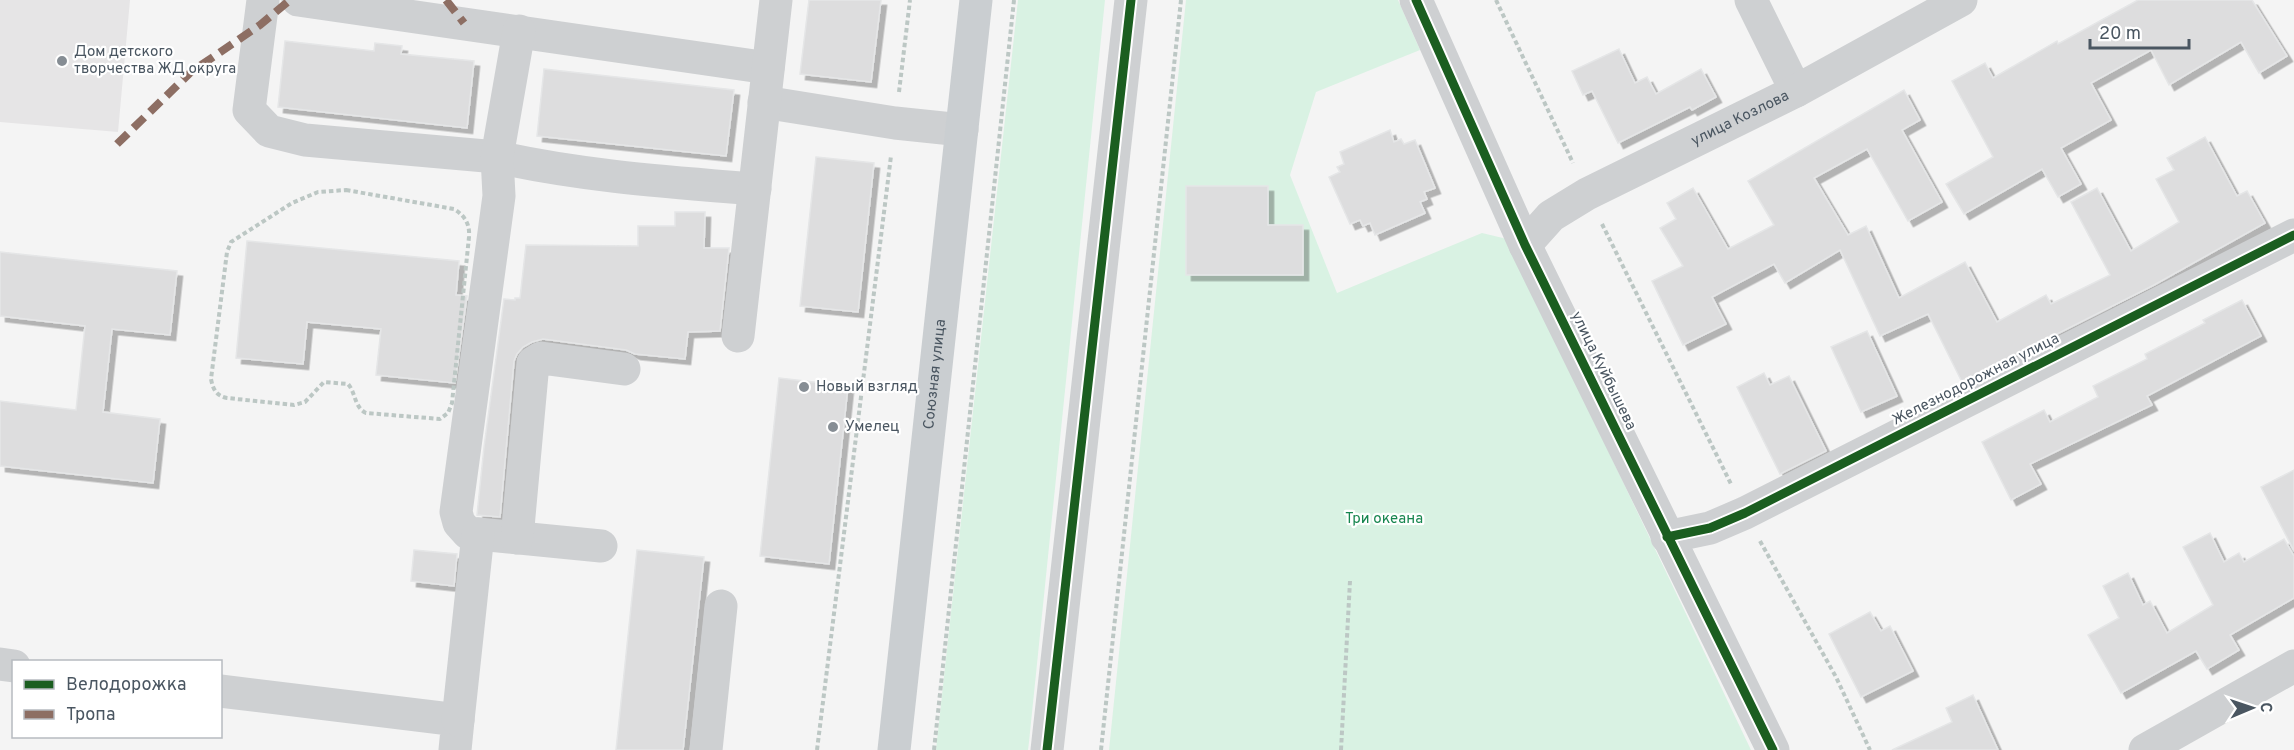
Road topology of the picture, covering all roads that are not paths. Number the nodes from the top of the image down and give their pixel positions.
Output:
1 (263, 0) edge
2 (298, 0) edge
3 (776, 0) edge
4 (976, 0) edge
5 (1131, 0) edge
6 (1416, 0) edge
7 (1751, 0) edge
8 (1961, 0) edge
9 (519, 31) junction
10 (768, 68) junction
11 (1796, 91) junction
12 (764, 102) junction
13 (962, 130) junction
14 (497, 157) junction
15 (755, 189) junction
16 (2294, 235) edge
17 (1525, 245) junction
18 (738, 336) dead end
19 (624, 369) dead end
20 (478, 534) junction
21 (1667, 537) junction
22 (517, 538) junction
23 (601, 546) dead end
24 (721, 606) dead end
25 (2294, 666) edge
26 (222, 691) edge
27 (457, 735) edge
28 (706, 750) edge
29 (894, 750) edge
30 (1047, 750) edge
31 (1773, 750) edge
32 (2145, 750) edge

1 - 14 street
2 - 9 street
3 - 10 street
4 - 13 main road, Союзная улица
5 - 30 street
6 - 17 street, улица Куйбышева
7 - 11 street
8 - 11 street, улица Козлова
9 - 10 street
9 - 14 street
10 - 12 street
11 - 17 street, улица Козлова
12 - 13 street
12 - 15 street
13 - 29 main road, Союзная улица
14 - 15 street
14 - 20 street
15 - 18 street
16 - 21 street, Железнодорожная улица
17 - 21 street, улица Куйбышева
19 - 22 street
20 - 22 street
20 - 27 street
21 - 31 street, улица Куйбышева
22 - 23 street
24 - 28 street
25 - 32 street
26 - 27 street

